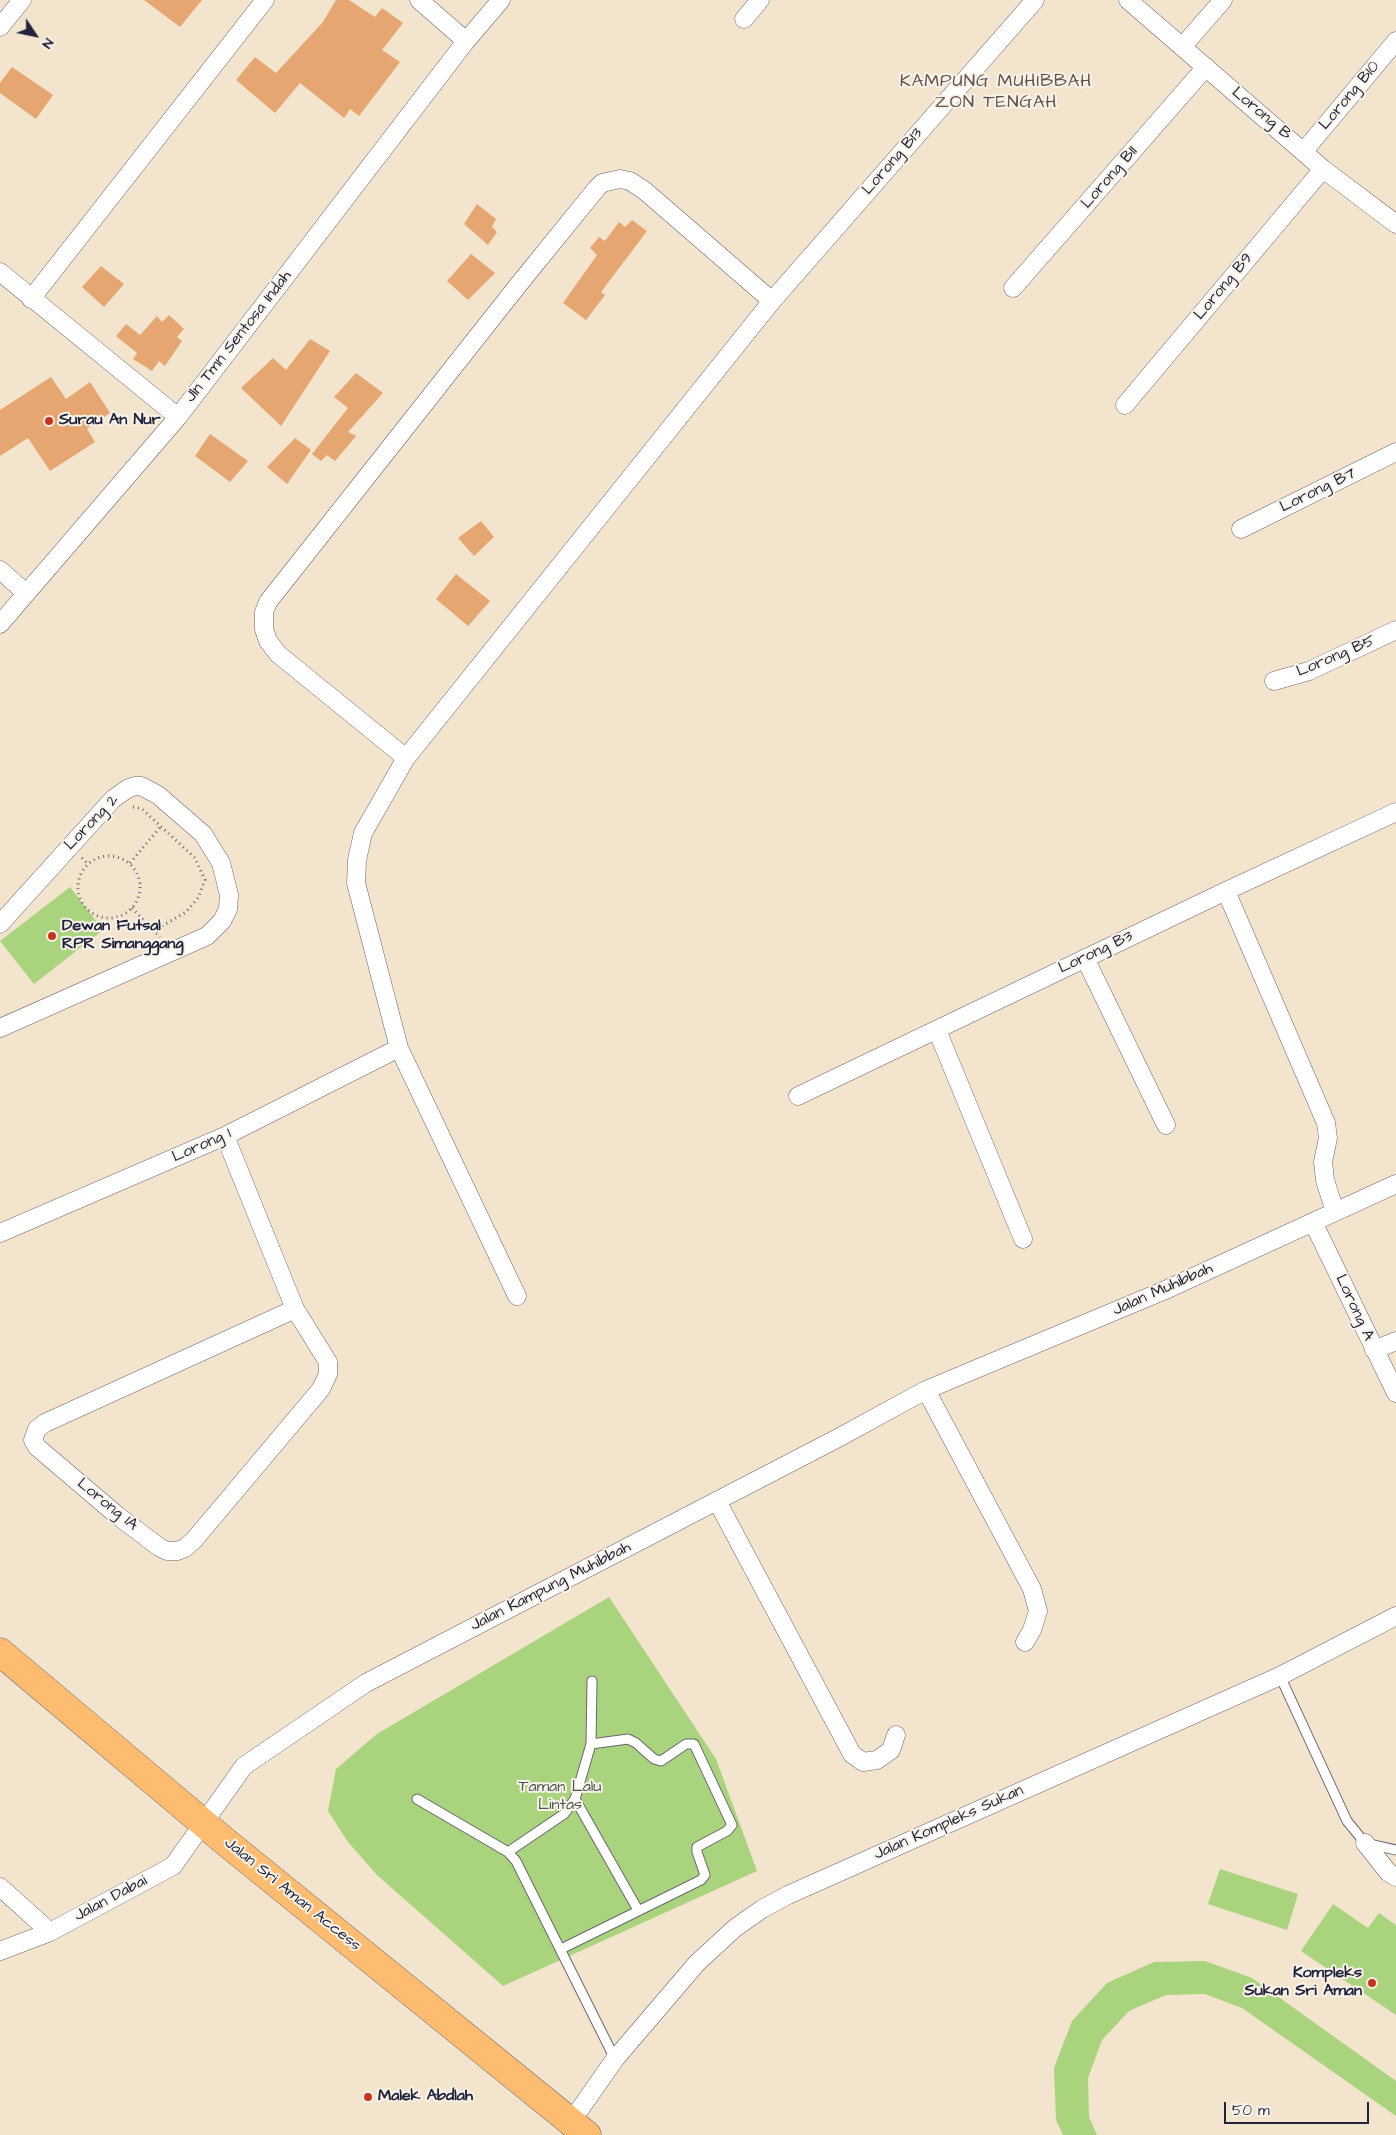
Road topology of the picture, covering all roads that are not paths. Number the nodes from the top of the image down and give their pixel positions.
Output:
1 (22, 0) edge
2 (265, 0) edge
3 (419, 0) edge
4 (501, 0) edge
5 (760, 0) edge
6 (1035, 0) edge
7 (1128, 0) edge
8 (1222, 0) edge
9 (744, 19) dead end
10 (0, 27) edge
11 (466, 41) junction
12 (1396, 41) edge
13 (1182, 47) junction
14 (1206, 68) junction
15 (1304, 151) junction
16 (1323, 168) junction
17 (1396, 224) edge
18 (0, 272) edge
19 (1013, 288) dead end
20 (32, 299) junction
21 (772, 301) junction
22 (1126, 406) dead end
23 (178, 417) junction
24 (1396, 452) edge
25 (1241, 529) dead end
26 (0, 570) edge
27 (26, 593) junction
28 (0, 624) edge
29 (1396, 630) edge
30 (1274, 681) dead end
31 (406, 758) junction
32 (1396, 812) edge
33 (1226, 891) junction
34 (2, 916) edge
35 (1085, 958) junction
36 (0, 1028) edge
37 (937, 1030) junction
38 (399, 1048) junction
39 (798, 1096) dead end
40 (1166, 1125) dead end
41 (225, 1136) junction
42 (1396, 1184) edge
43 (1336, 1212) junction
44 (1314, 1222) junction
45 (0, 1233) edge
46 (1023, 1239) dead end
47 (517, 1296) dead end
48 (295, 1309) junction
49 (1396, 1341) edge
50 (1374, 1350) junction
51 (926, 1390) junction
52 (1396, 1393) edge
53 (717, 1501) junction
54 (1396, 1616) edge
55 (1025, 1642) dead end
56 (0, 1652) edge
57 (1280, 1676) junction
58 (592, 1681) dead end
59 (896, 1735) dead end
60 (590, 1744) junction
61 (417, 1798) dead end
62 (575, 1798) junction
63 (203, 1822) junction
64 (1365, 1843) junction
65 (1396, 1850) edge
66 (508, 1852) junction
67 (1396, 1877) edge
68 (0, 1888) edge
69 (638, 1910) junction
70 (50, 1932) junction
71 (561, 1949) junction
72 (0, 1951) edge
73 (615, 2059) junction
74 (579, 2128) edge

1 - 10 street
2 - 20 street
3 - 11 street
4 - 11 street, Jln Tmn Sentosa Indah
5 - 9 street
6 - 21 street, Lorong B13
7 - 13 street, Lorong B
8 - 13 street
11 - 23 street, Jln Tmn Sentosa Indah
12 - 15 street, Lorong B10
13 - 14 street, Lorong B
14 - 15 street, Lorong B
14 - 19 street, Lorong B11
15 - 16 street, Lorong B
16 - 17 street, Lorong B
16 - 22 street, Lorong B9
18 - 20 street
20 - 23 street
21 - 31 street, Lorong B13
21 - 31 street
23 - 27 street, Jln Tmn Sentosa Indah
24 - 25 street, Lorong B7
26 - 27 street
27 - 28 street, Jln Tmn Sentosa Indah
29 - 30 street, Lorong B5
31 - 38 street, Lorong B13
32 - 33 street, Lorong B3
33 - 35 street, Lorong B3
33 - 43 street
34 - 36 street, Lorong 2
35 - 37 street, Lorong B3
35 - 40 street
37 - 39 street, Lorong B3
37 - 46 street
38 - 41 street, Lorong 1
38 - 47 street, Lorong B13
41 - 45 street, Lorong 1
41 - 48 street, Lorong 1A
42 - 43 street, Jalan Muhibbah
43 - 44 street, Jalan Muhibbah
44 - 50 street, Lorong A
44 - 51 street, Jalan Muhibbah
48 - 48 street, Lorong 1A
49 - 50 street
50 - 52 street, Lorong A
51 - 53 street, Jalan Kampung Muhibbah
51 - 55 street
53 - 59 street
53 - 63 street, Jalan Kampung Muhibbah
54 - 57 street, Jalan Kompleks Sukan
56 - 63 main road, Jalan Sri Aman Access
57 - 64 lane
57 - 73 street, Jalan Kompleks Sukan
58 - 60 lane
60 - 62 lane
60 - 69 lane
61 - 66 lane
62 - 66 lane
62 - 69 lane
63 - 70 street, Jalan Dabai
63 - 74 main road, Jalan Sri Aman Access
64 - 65 lane
64 - 67 street
66 - 71 lane
68 - 70 street
69 - 71 lane
70 - 72 street, Jalan Dabai
71 - 73 lane
73 - 74 street, Jalan Kompleks Sukan

